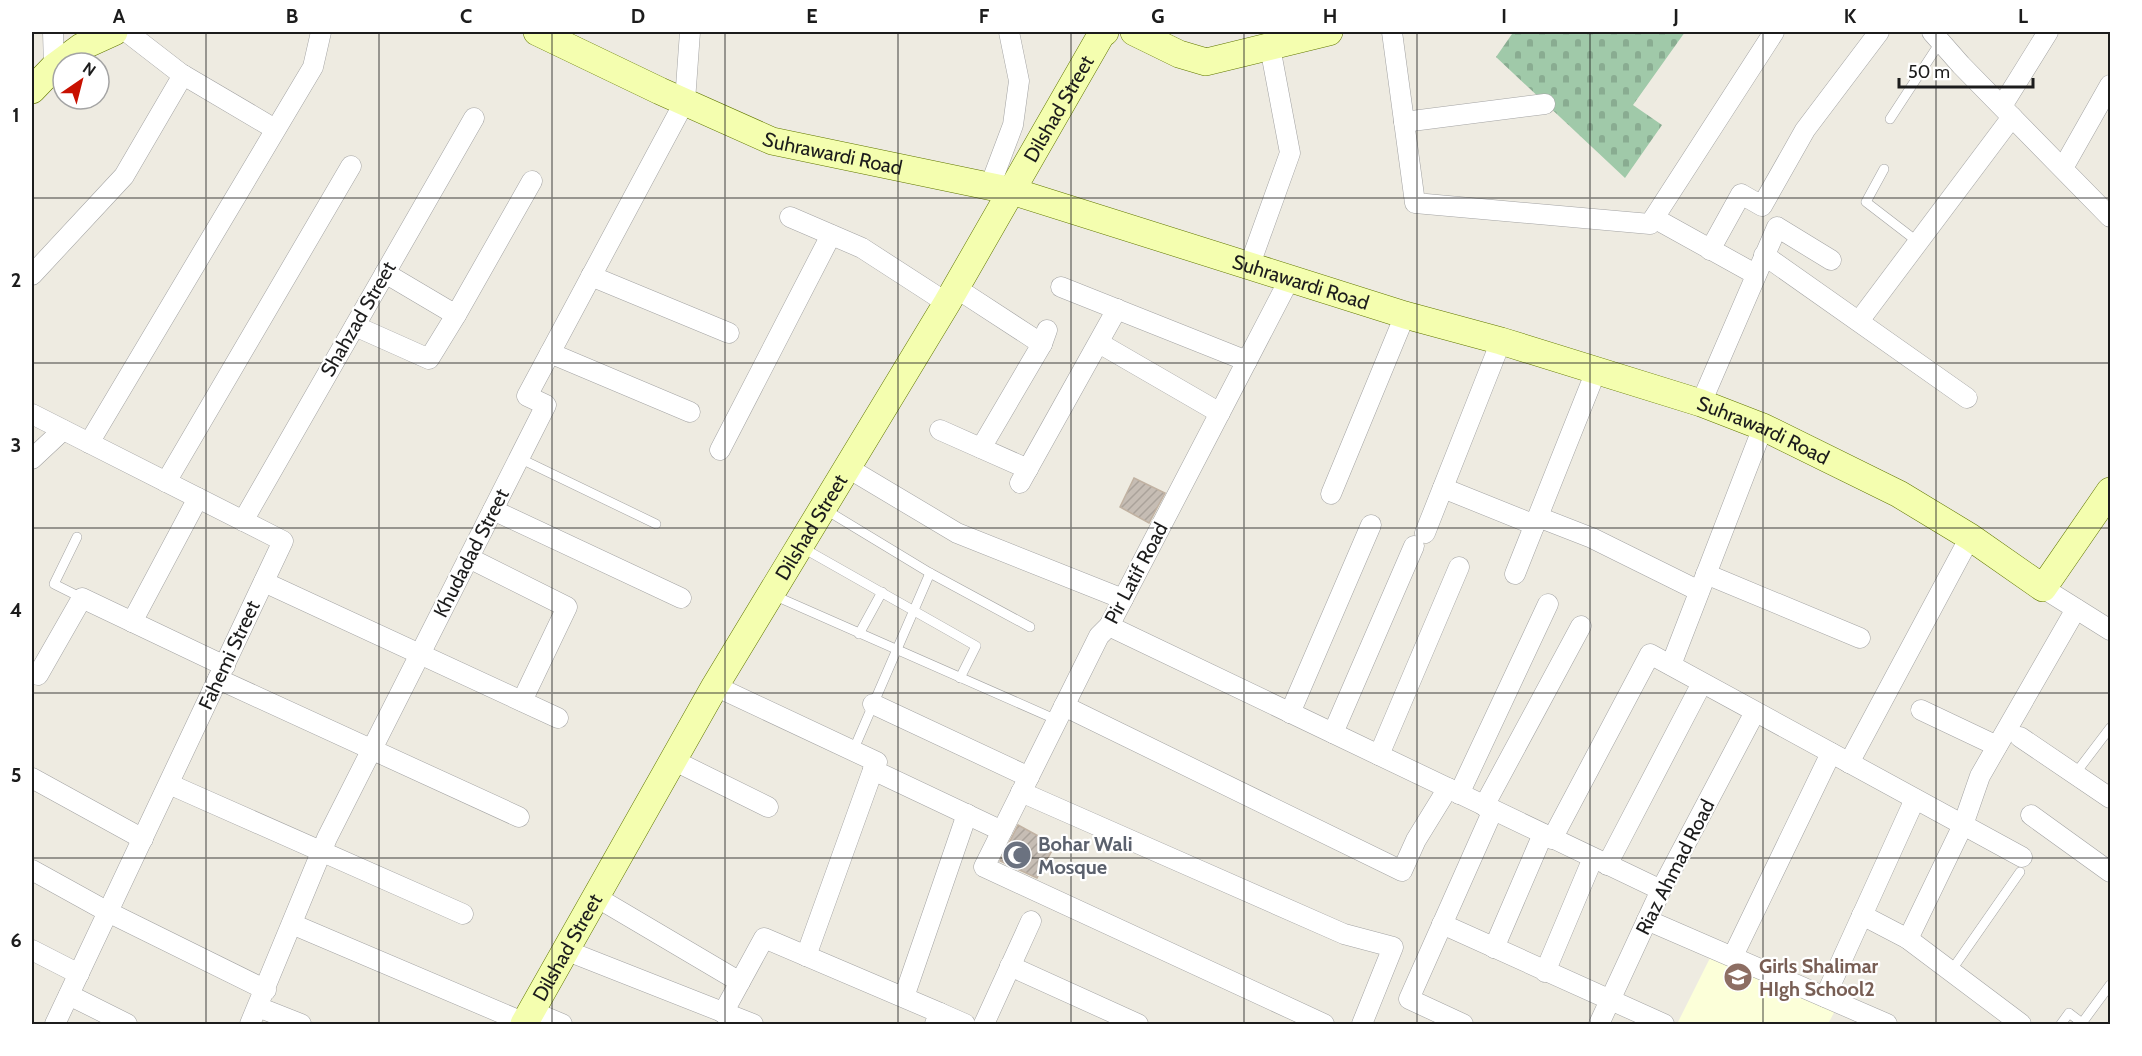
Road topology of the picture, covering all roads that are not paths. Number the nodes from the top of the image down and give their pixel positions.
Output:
1 (53, 32) edge
2 (114, 32) edge
3 (127, 32) edge
4 (321, 32) edge
5 (542, 32) edge
6 (690, 32) edge
7 (1008, 32) edge
8 (1105, 32) edge
9 (1134, 32) edge
10 (1329, 32) edge
11 (1392, 32) edge
12 (1774, 32) edge
13 (1879, 32) edge
14 (2048, 32) edge
15 (1940, 35) edge
16 (1274, 43) junction
17 (54, 51) edge
18 (76, 51) edge
19 (51, 70) edge
20 (183, 75) junction
21 (2110, 85) edge
22 (32, 90) edge
23 (685, 101) junction
24 (1545, 104) dead end
25 (2007, 111) junction
26 (474, 118) dead end
27 (1890, 119) dead end
28 (1404, 122) junction
29 (275, 129) junction
30 (351, 166) dead end
31 (1884, 168) dead end
32 (2063, 168) junction
33 (532, 181) dead end
34 (1001, 189) junction
35 (790, 217) dead end
36 (2110, 217) edge
37 (1654, 218) junction
38 (831, 235) junction
39 (1918, 242) junction
40 (1710, 250) junction
41 (1764, 255) junction
42 (1831, 260) dead end
43 (1250, 267) junction
44 (385, 273) junction
45 (1755, 274) junction
46 (32, 275) edge
47 (591, 276) junction
48 (1289, 280) junction
49 (1061, 287) dead end
50 (952, 295) junction
51 (1117, 309) junction
52 (456, 315) junction
53 (1405, 315) junction
54 (1859, 321) junction
55 (355, 326) junction
56 (729, 333) dead end
57 (1501, 341) junction
58 (1099, 343) junction
59 (550, 353) junction
60 (1247, 360) junction
61 (1596, 371) junction
62 (1967, 398) dead end
63 (1701, 403) junction
64 (690, 412) dead end
65 (32, 414) edge
66 (1220, 414) junction
67 (1763, 427) junction
68 (63, 430) junction
69 (940, 430) dead end
70 (89, 443) junction
71 (981, 448) junction
72 (720, 450) dead end
73 (519, 458) junction
74 (32, 459) edge
75 (848, 468) junction
76 (166, 482) junction
77 (1443, 488) junction
78 (2110, 491) edge
79 (1331, 494) dead end
80 (198, 498) junction
81 (824, 509) junction
82 (493, 510) junction
83 (243, 521) junction
84 (1537, 521) junction
85 (656, 524) dead end
86 (1371, 525) dead end
87 (77, 537) dead end
88 (1970, 537) junction
89 (801, 546) junction
90 (469, 558) junction
91 (1459, 567) dead end
92 (930, 573) junction
93 (1515, 574) dead end
94 (264, 582) junction
95 (1702, 582) junction
96 (2043, 588) junction
97 (882, 592) junction
98 (771, 594) junction
99 (82, 598) junction
100 (681, 598) dead end
101 (1123, 599) junction
102 (1548, 604) dead end
103 (912, 609) junction
104 (2076, 609) junction
105 (132, 622) junction
106 (1109, 626) junction
107 (1581, 626) dead end
108 (1030, 627) dead end
109 (2110, 630) edge
110 (859, 634) junction
111 (1860, 638) dead end
112 (896, 650) junction
113 (420, 654) junction
114 (1671, 664) junction
115 (221, 672) junction
116 (38, 675) edge
117 (960, 678) junction
118 (1702, 683) junction
119 (715, 686) junction
120 (522, 701) junction
121 (873, 704) junction
122 (1921, 710) dead end
123 (1755, 712) junction
124 (1061, 713) junction
125 (1290, 713) junction
126 (558, 718) dead end
127 (2110, 728) edge
128 (1333, 734) junction
129 (2020, 737) dead end
130 (1997, 746) junction
131 (372, 750) junction
132 (853, 751) junction
133 (1831, 753) junction
134 (1379, 755) junction
135 (673, 760) junction
136 (1850, 763) junction
137 (873, 770) junction
138 (2075, 774) junction
139 (32, 778) edge
140 (169, 784) junction
141 (1025, 785) junction
142 (1453, 791) junction
143 (1915, 799) junction
144 (768, 807) dead end
145 (2110, 807) edge
146 (1489, 808) junction
147 (967, 814) junction
148 (2031, 815) dead end
149 (519, 818) dead end
150 (1963, 825) junction
151 (1002, 831) junction
152 (1548, 836) junction
153 (143, 839) junction
154 (321, 852) junction
155 (1600, 862) junction
156 (2021, 864) joint
157 (32, 870) edge
158 (2110, 873) edge
159 (1661, 890) junction
160 (596, 897) junction
161 (108, 912) junction
162 (462, 914) dead end
163 (1862, 915) junction
164 (1647, 920) junction
165 (1031, 921) dead end
166 (292, 924) junction
167 (1442, 924) junction
168 (1908, 939) junction
169 (1494, 948) junction
170 (32, 950) edge
171 (566, 950) junction
172 (806, 956) junction
173 (1733, 956) junction
174 (1010, 966) junction
175 (1951, 971) junction
176 (1545, 972) junction
177 (79, 974) junction
178 (740, 982) junction
179 (2110, 985) edge
180 (69, 995) junction
181 (904, 997) junction
182 (1825, 997) junction
183 (1610, 1001) junction
184 (258, 1007) edge
185 (723, 1013) junction
186 (937, 1019) edge
187 (527, 1020) edge
188 (55, 1024) edge
189 (127, 1024) edge
190 (301, 1024) edge
191 (562, 1024) edge
192 (753, 1024) edge
193 (965, 1024) edge
194 (984, 1024) edge
195 (1138, 1024) edge
196 (1324, 1024) edge
197 (1362, 1024) edge
198 (1463, 1024) edge
199 (1599, 1024) edge
200 (1664, 1024) edge
201 (1887, 1024) edge
202 (2021, 1024) edge
203 (2061, 1024) edge

1 - 17 street
2 - 18 street
3 - 20 street
4 - 29 street
5 - 23 street, Suhrawardi Road
6 - 23 street
7 - 34 street
8 - 34 street, Dilshad Street
9 - 16 street
10 - 16 street
11 - 28 street
12 - 37 street
13 - 40 street
14 - 25 street
15 - 25 street
15 - 27 lane
16 - 43 street
19 - 22 street
20 - 29 street
20 - 46 street
21 - 32 street
23 - 34 street, Suhrawardi Road
23 - 47 street, Khudadad Street
24 - 28 street
25 - 32 street
25 - 39 street
26 - 44 street, Shahzad Street
28 - 37 street
29 - 70 street
30 - 76 street
31 - 39 lane
32 - 36 street
33 - 52 street
34 - 43 street, Suhrawardi Road
34 - 50 street, Dilshad Street
35 - 38 street
37 - 40 street
38 - 50 street
38 - 72 street
39 - 54 street
40 - 45 street
41 - 42 street
41 - 45 street
41 - 54 street
43 - 48 street, Suhrawardi Road
44 - 52 street
44 - 55 street, Shahzad Street
45 - 63 street
47 - 56 street
47 - 59 street, Khudadad Street
48 - 53 street, Suhrawardi Road
48 - 60 street, Pir Latif Road
49 - 51 street
50 - 71 street
50 - 75 street, Dilshad Street
51 - 58 street
51 - 60 street
52 - 55 street
53 - 57 street, Suhrawardi Road
53 - 79 street
54 - 62 street
55 - 83 street, Shahzad Street
57 - 61 street, Suhrawardi Road
57 - 77 street
58 - 66 street
58 - 71 street
59 - 64 street
59 - 73 street, Khudadad Street
60 - 66 street, Pir Latif Road
61 - 63 street, Suhrawardi Road
61 - 84 street
63 - 67 street, Suhrawardi Road
65 - 68 street, Fahemi Street
66 - 101 street, Pir Latif Road
67 - 88 street, Suhrawardi Road
67 - 95 street
68 - 70 street, Fahemi Street
68 - 74 street
69 - 71 street
70 - 76 street, Fahemi Street
73 - 82 street, Khudadad Street
73 - 85 lane
75 - 81 street, Dilshad Street
75 - 101 street
76 - 80 street, Fahemi Street
77 - 84 street
77 - 128 street
78 - 96 street
80 - 83 street, Fahemi Street
80 - 105 street
81 - 89 street, Dilshad Street
81 - 92 lane
82 - 90 street, Khudadad Street
82 - 100 street
83 - 94 street, Fahemi Street
84 - 93 street
84 - 95 street
86 - 125 street
87 - 99 lane
88 - 96 street, Suhrawardi Road
88 - 136 street
89 - 97 lane
89 - 98 street, Dilshad Street
90 - 113 street, Khudadad Street
90 - 120 street
91 - 134 street
92 - 103 lane
92 - 108 lane
94 - 113 street
94 - 115 street, Fahemi Street
95 - 111 street
95 - 114 street
96 - 104 street
97 - 103 lane
97 - 110 lane
98 - 110 lane
98 - 119 street, Dilshad Street
99 - 105 street
99 - 116 street
101 - 106 street, Pir Latif Road
102 - 142 street
103 - 112 lane
103 - 117 lane
104 - 109 street
104 - 130 street
105 - 115 street
106 - 124 street, Pir Latif Road
106 - 125 street
107 - 146 street
110 - 112 lane
112 - 117 lane
112 - 121 lane
113 - 120 street
113 - 131 street, Khudadad Street
114 - 118 street
114 - 152 street
115 - 131 street
115 - 140 street, Fahemi Street
117 - 124 lane
118 - 123 street
118 - 155 street
119 - 132 street
119 - 135 street, Dilshad Street
120 - 126 street
121 - 132 lane
121 - 141 street
122 - 130 street
123 - 133 street
123 - 159 street, Riaz Ahmad Road
124 - 141 street, Pir Latif Road
124 - 142 street
125 - 128 street
127 - 138 lane
128 - 134 street
129 - 138 street
130 - 150 street
131 - 149 street
131 - 154 street, Khudadad Street
132 - 137 street
133 - 136 street
133 - 173 street
134 - 142 street
135 - 144 street
135 - 160 street, Dilshad Street
136 - 143 street
137 - 147 street
137 - 172 street
138 - 145 street
139 - 153 street
140 - 153 street, Fahemi Street
140 - 154 street
141 - 151 street, Pir Latif Road
141 - 197 street
142 - 146 street
143 - 150 street
143 - 163 street
146 - 152 street
146 - 167 street
147 - 151 street
147 - 181 street
148 - 158 street
150 - 156 street
150 - 168 street
151 - 196 street, Pir Latif Road
152 - 155 street
152 - 169 street
153 - 161 street, Fahemi Street
154 - 162 street
154 - 166 street, Khudadad Street
155 - 159 street
155 - 176 street
156 - 175 lane
157 - 161 street
159 - 164 street, Riaz Ahmad Road
160 - 171 street, Dilshad Street
160 - 178 street
161 - 177 street, Fahemi Street
161 - 184 street
163 - 168 street
163 - 182 street
164 - 173 street
164 - 183 street, Riaz Ahmad Road
165 - 174 street
166 - 184 street, Khudadad Street
166 - 187 street
167 - 169 street
167 - 198 street
168 - 175 street
169 - 176 street
170 - 177 street
171 - 185 street
171 - 187 street, Dilshad Street
172 - 178 street
172 - 181 street
173 - 182 street
174 - 194 street
174 - 195 street
175 - 202 street
176 - 183 street
177 - 180 street, Fahemi Street
178 - 185 street
179 - 203 lane
180 - 188 street, Fahemi Street
180 - 189 street
181 - 186 street
182 - 201 street
183 - 199 street, Riaz Ahmad Road
183 - 200 street
184 - 190 street
185 - 192 street
186 - 193 street
187 - 191 street

